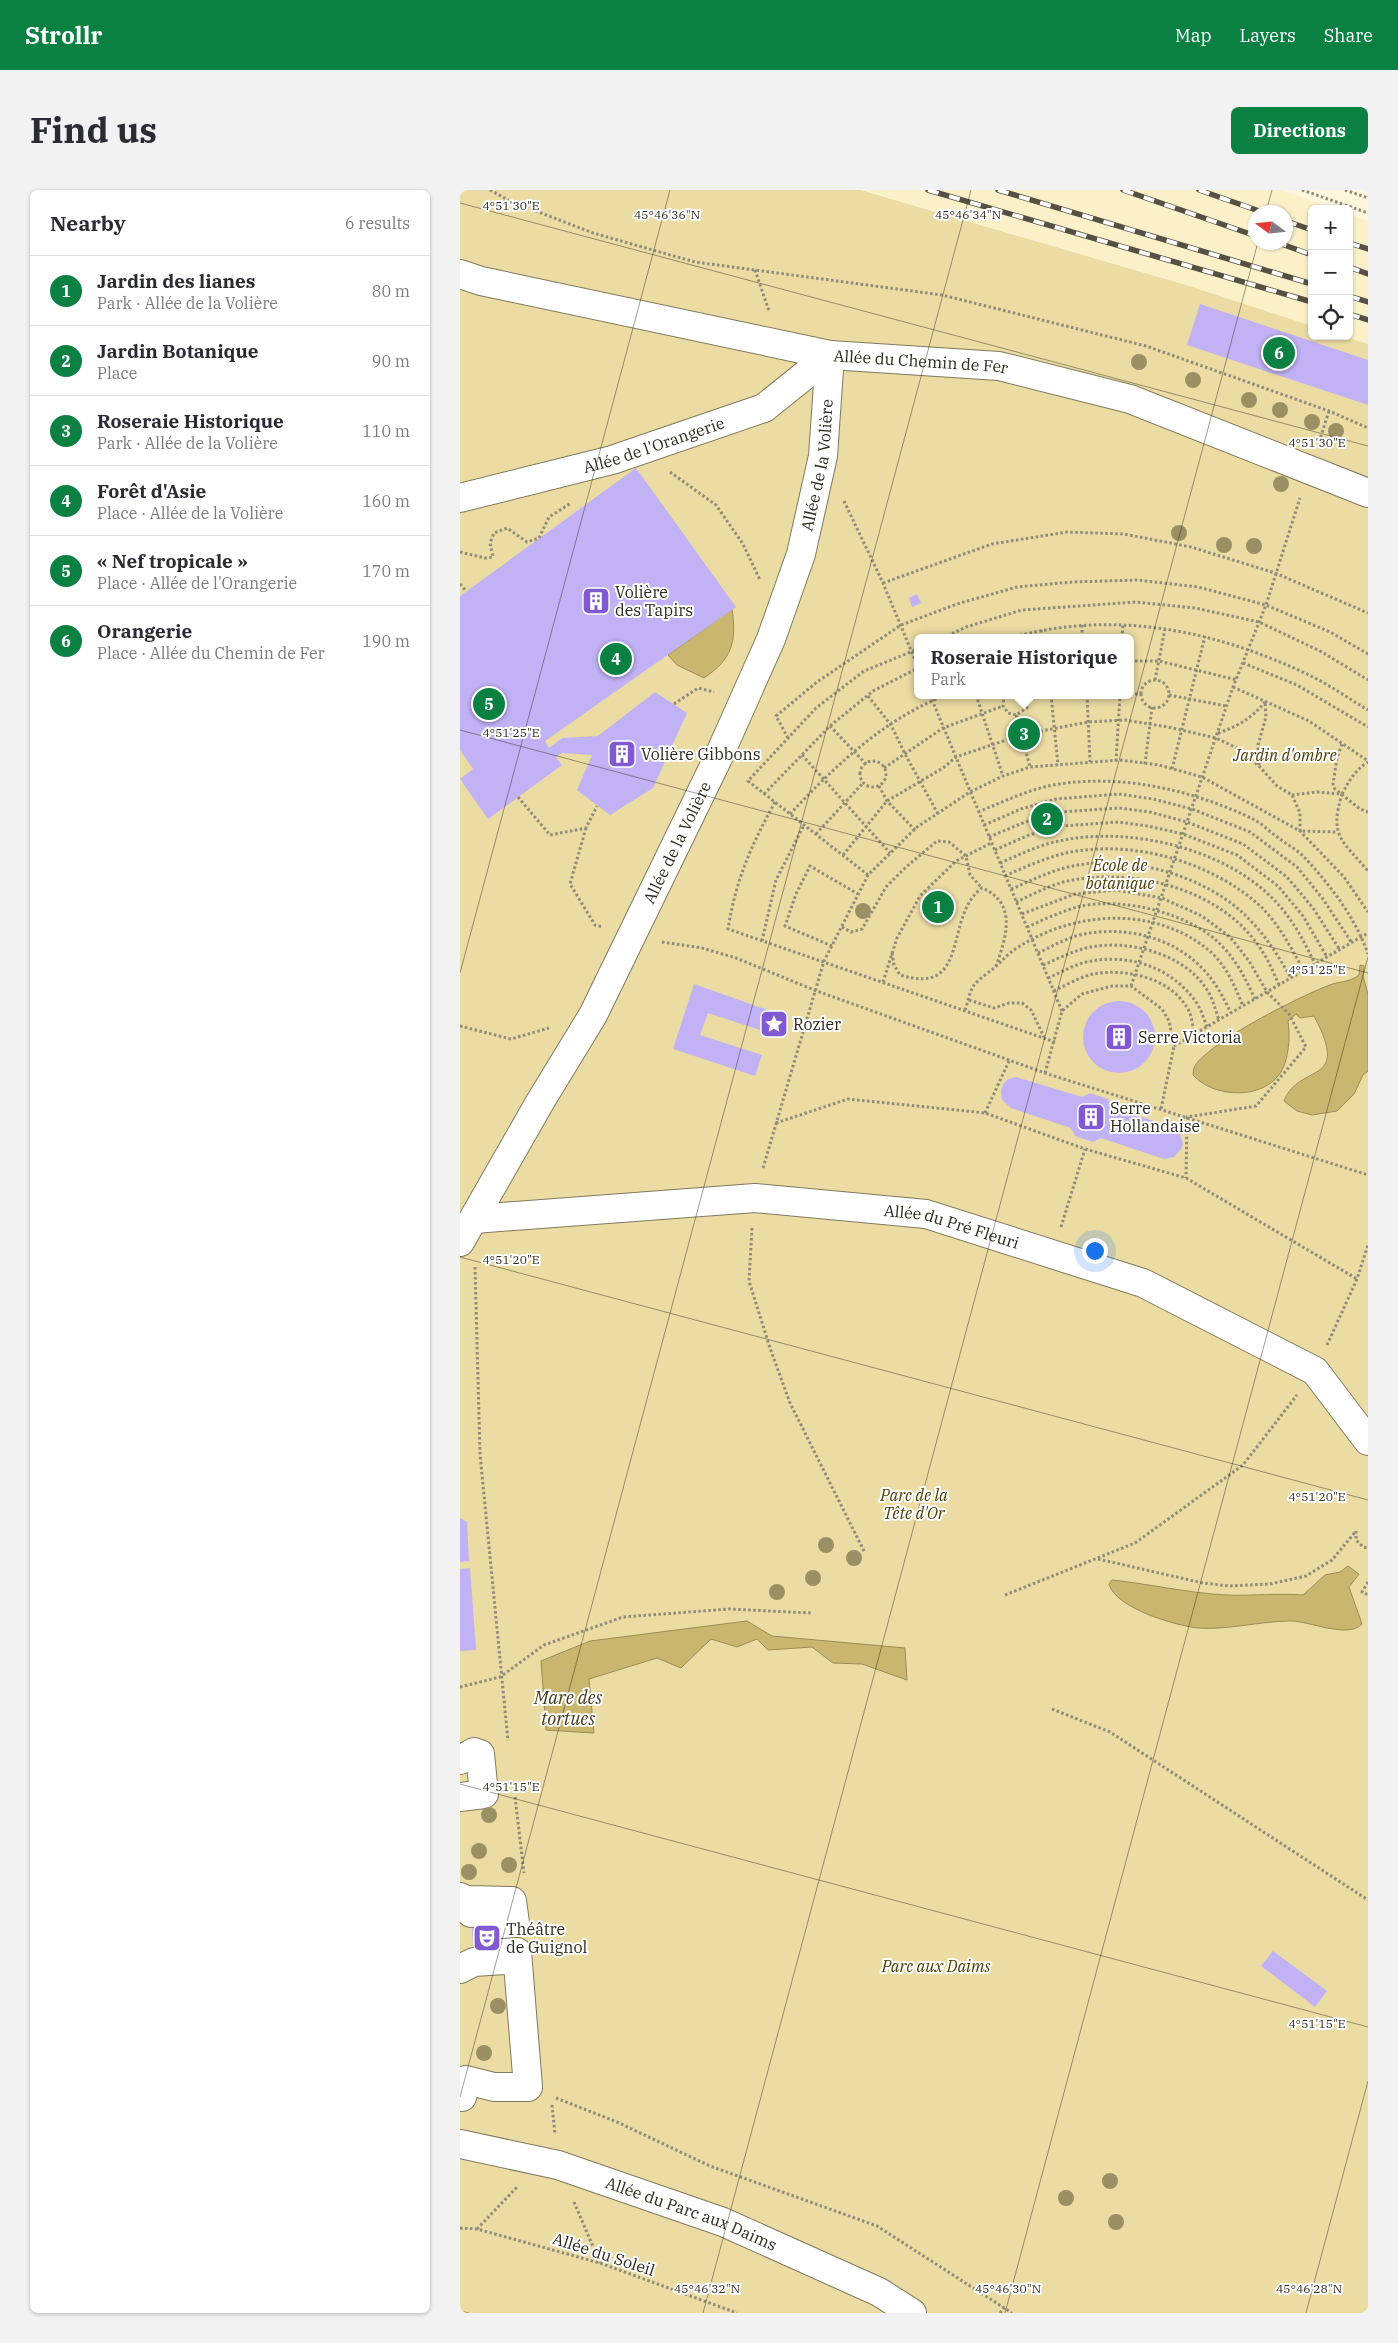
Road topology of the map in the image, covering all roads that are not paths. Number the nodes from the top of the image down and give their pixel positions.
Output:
1 (460, 274) edge
2 (830, 355) junction
3 (1368, 493) edge
4 (460, 498) edge
5 (467, 1209) edge
6 (460, 1242) edge
7 (1368, 1441) edge
8 (460, 1760) edge
9 (460, 1797) edge
10 (460, 1897) edge
11 (460, 1908) edge
12 (460, 1969) edge
13 (460, 2096) edge
14 (460, 2144) edge
15 (912, 2313) edge

1 - 2 street, Allée du Chemin de Fer
2 - 3 street, Allée du Chemin de Fer
2 - 4 street, Allée de l'Orangerie
2 - 5 street, Allée de la Volière
5 - 6 street, Allée de la Volière
5 - 7 street, Allée du Pré Fleuri
8 - 9 street
10 - 11 street
12 - 13 street
14 - 15 street, Allée du Parc aux Daims

